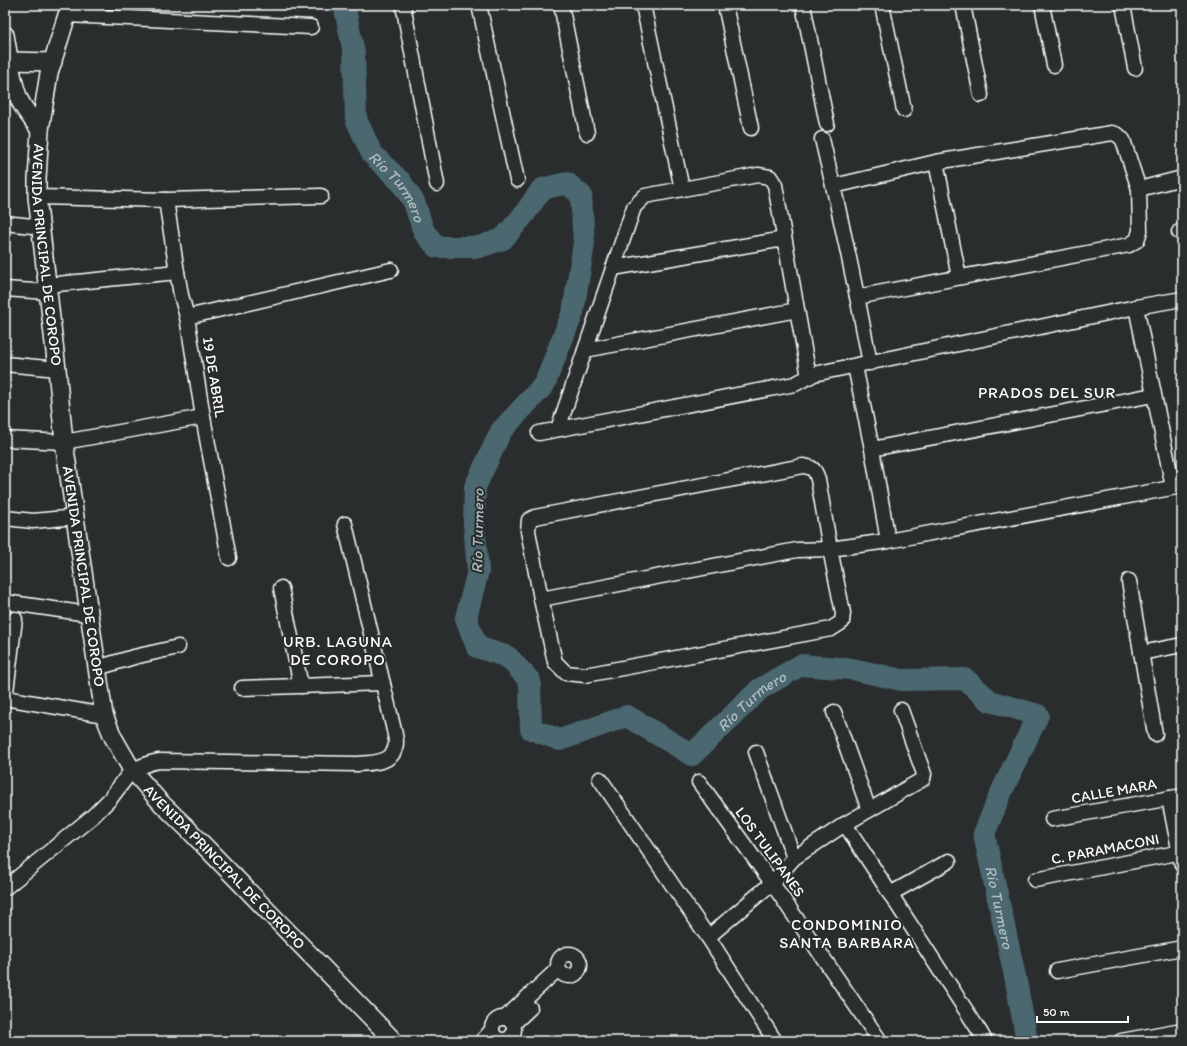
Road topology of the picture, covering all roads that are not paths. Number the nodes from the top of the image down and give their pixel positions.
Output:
1 (403, 5) edge
2 (479, 5) edge
3 (561, 5) edge
4 (643, 5) edge
5 (725, 5) edge
6 (803, 5) edge
7 (882, 5) edge
8 (963, 5) edge
9 (1042, 5) edge
10 (1123, 5) edge
11 (69, 10) edge
12 (311, 27) dead end
13 (5, 35) edge
14 (10, 61) junction
15 (53, 62) junction
16 (1054, 65) dead end
17 (1135, 68) dead end
18 (11, 92) edge
19 (981, 95) dead end
20 (904, 110) dead end
21 (827, 124) dead end
22 (751, 128) dead end
23 (40, 130) junction
24 (587, 133) dead end
25 (822, 139) dead end
26 (936, 162) junction
27 (1182, 178) edge
28 (517, 180) dead end
29 (437, 184) dead end
30 (834, 186) junction
31 (1139, 188) junction
32 (682, 189) junction
33 (321, 196) dead end
34 (37, 197) junction
35 (166, 200) junction
36 (5, 223) edge
37 (41, 227) junction
38 (784, 239) junction
39 (613, 268) junction
40 (391, 270) dead end
41 (177, 272) junction
42 (959, 277) junction
43 (5, 289) edge
44 (48, 289) junction
45 (857, 297) junction
46 (1182, 299) edge
47 (1136, 307) junction
48 (797, 310) junction
49 (187, 317) junction
50 (585, 350) junction
51 (870, 363) junction
52 (5, 364) edge
53 (855, 366) junction
54 (57, 369) junction
55 (809, 377) junction
56 (1153, 394) junction
57 (203, 417) junction
58 (558, 429) junction
59 (539, 433) dead end
60 (5, 439) edge
61 (64, 442) junction
62 (872, 449) junction
63 (1177, 487) edge
64 (76, 517) junction
65 (5, 518) edge
66 (345, 524) dead end
67 (888, 541) junction
68 (830, 549) junction
69 (229, 558) dead end
70 (1129, 581) dead end
71 (281, 588) dead end
72 (540, 600) junction
73 (5, 602) edge
74 (88, 614) junction
75 (15, 619) dead end
76 (1182, 645) edge
77 (178, 647) dead end
78 (1141, 652) junction
79 (97, 668) junction
80 (383, 684) junction
81 (301, 686) junction
82 (242, 688) dead end
83 (5, 699) edge
84 (901, 710) dead end
85 (834, 712) dead end
86 (104, 714) junction
87 (1154, 734) dead end
88 (756, 752) dead end
89 (132, 770) junction
90 (600, 779) dead end
91 (699, 782) dead end
92 (1176, 797) edge
93 (869, 810) junction
94 (1052, 819) dead end
95 (846, 824) junction
96 (1181, 856) edge
97 (794, 858) junction
98 (949, 861) dead end
99 (1035, 880) dead end
100 (772, 882) junction
101 (5, 888) edge
102 (890, 894) junction
103 (708, 937) junction
104 (1182, 948) edge
105 (1057, 971) dead end
106 (561, 972) dead end
107 (511, 1030) edge
108 (1182, 1030) edge
109 (494, 1036) edge
110 (1162, 1037) edge
111 (394, 1041) edge
112 (482, 1041) edge
113 (775, 1041) edge
114 (880, 1041) edge
115 (985, 1041) edge
116 (1121, 1041) edge

1 - 29 street
2 - 28 street
3 - 24 street
4 - 32 street
5 - 22 street
6 - 21 street
7 - 20 street
8 - 19 street
9 - 16 street
10 - 17 street
11 - 12 street
11 - 15 street, AVENIDA PRINCIPAL DE COROPO
13 - 14 street
14 - 15 street
14 - 18 street
15 - 23 street, AVENIDA PRINCIPAL DE COROPO
18 - 23 street
23 - 34 street, AVENIDA PRINCIPAL DE COROPO
25 - 30 street
26 - 30 street
26 - 31 street
26 - 42 street
27 - 31 street
30 - 45 street
31 - 42 street
32 - 38 street
32 - 39 street
33 - 35 street
34 - 35 street
34 - 37 street, AVENIDA PRINCIPAL DE COROPO
35 - 41 street, 19 DE ABRIL
36 - 37 street
37 - 44 street, AVENIDA PRINCIPAL DE COROPO
38 - 39 street
38 - 48 street
39 - 50 street
40 - 49 street
41 - 44 street
41 - 49 street, 19 DE ABRIL
42 - 45 street
43 - 44 street
44 - 54 street, AVENIDA PRINCIPAL DE COROPO
45 - 51 street
46 - 47 street
47 - 51 street
47 - 56 street
48 - 50 street
48 - 55 street
49 - 57 street, 19 DE ABRIL
50 - 58 street
51 - 53 street
52 - 54 street
53 - 55 street
53 - 62 street
54 - 61 street, AVENIDA PRINCIPAL DE COROPO
55 - 58 street
56 - 62 street
56 - 63 street
57 - 61 street
57 - 69 street, 19 DE ABRIL
58 - 59 street
60 - 61 street
61 - 64 street, AVENIDA PRINCIPAL DE COROPO
62 - 67 street
63 - 67 street
64 - 65 street
64 - 74 street, AVENIDA PRINCIPAL DE COROPO
66 - 80 street
67 - 68 street
68 - 72 street
68 - 72 street
68 - 72 street
70 - 78 street
71 - 81 street
73 - 74 street
74 - 79 street, AVENIDA PRINCIPAL DE COROPO
75 - 83 street
76 - 78 street
77 - 79 street
78 - 87 street
79 - 86 street, AVENIDA PRINCIPAL DE COROPO
80 - 81 street
80 - 89 street
81 - 82 street
83 - 86 street
84 - 93 street
85 - 93 street
86 - 89 street, AVENIDA PRINCIPAL DE COROPO
88 - 97 street
89 - 101 street
89 - 111 street, AVENIDA PRINCIPAL DE COROPO
90 - 103 street
91 - 100 street, LOS TULIPANES
92 - 94 street, CALLE MARA
92 - 96 street
93 - 95 street
95 - 97 street
95 - 102 street
96 - 99 street, C. PARAMACONI
97 - 100 street
98 - 102 street
100 - 103 street
100 - 114 street, LOS TULIPANES
102 - 115 street
103 - 113 street
104 - 105 street
106 - 107 street
107 - 109 street
107 - 109 street
108 - 110 street
109 - 112 street
110 - 116 street

